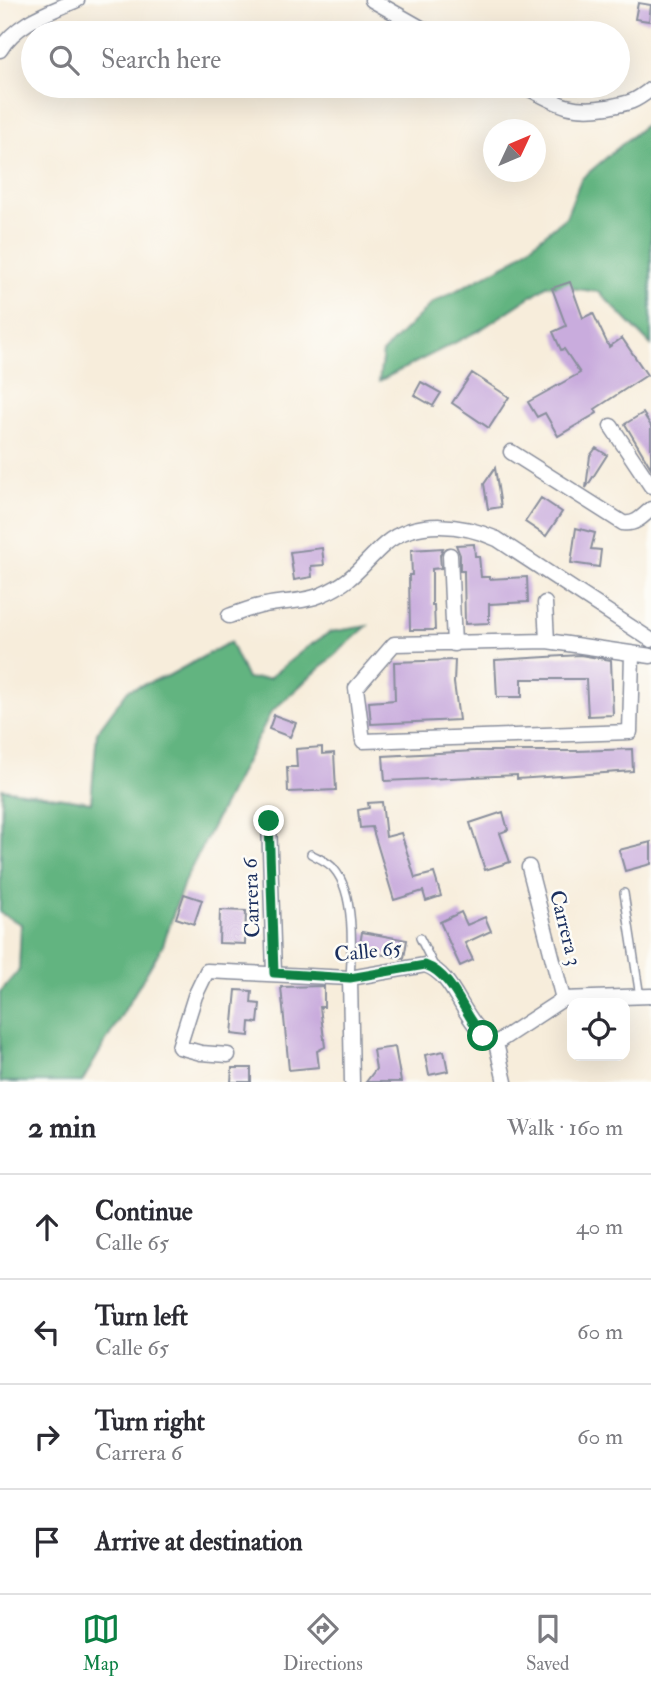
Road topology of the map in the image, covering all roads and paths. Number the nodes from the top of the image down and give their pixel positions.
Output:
1 (77, 0) edge
2 (372, 0) edge
3 (28, 21) edge
4 (409, 21) edge
5 (21, 27) edge
6 (0, 50) edge
7 (651, 89) edge
8 (547, 98) edge
9 (611, 426) dead end
10 (511, 452) dead end
11 (651, 486) edge
12 (651, 509) edge
13 (450, 555) dead end
14 (545, 603) dead end
15 (229, 616) dead end
16 (651, 640) edge
17 (547, 641) junction
18 (454, 644) junction
19 (632, 654) junction
20 (651, 656) edge
21 (269, 821) dead end
22 (310, 854) dead end
23 (529, 867) dead end
24 (624, 893) dead end
25 (421, 938) dead end
26 (435, 968) junction
27 (274, 973) junction
28 (350, 978) junction
29 (646, 997) edge
30 (563, 999) junction
31 (496, 1043) junction
32 (228, 1055) dead end
33 (352, 1082) edge
34 (505, 1082) edge

1 - 3 street
2 - 4 street
5 - 6 street
7 - 8 street
9 - 11 street
10 - 12 street
13 - 18 street
14 - 17 street
15 - 16 street
17 - 18 street
17 - 19 street
18 - 19 street
19 - 20 street
21 - 27 street, Carrera 6
22 - 28 lane
23 - 30 street, Carrera 3
24 - 29 lane
25 - 26 lane
26 - 28 street, Calle 65
26 - 31 street
27 - 28 street, Calle 65
27 - 32 street, Calle 65
28 - 33 street
29 - 30 street
30 - 31 street
31 - 34 street

